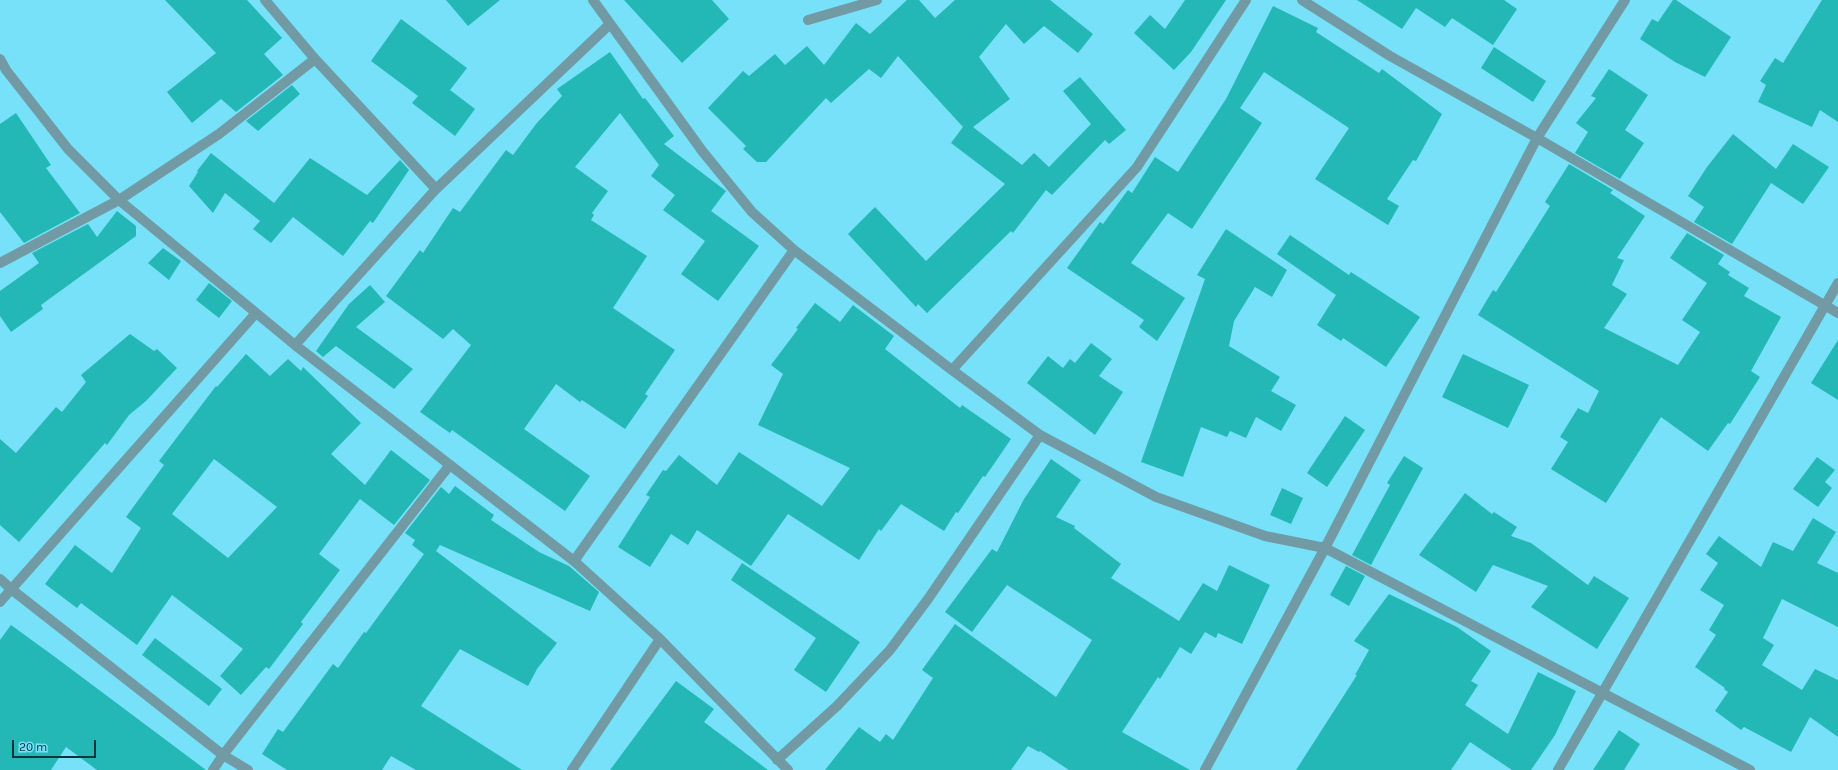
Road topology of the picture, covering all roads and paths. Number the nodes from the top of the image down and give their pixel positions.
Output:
1 (264, 0) edge
2 (593, 0) edge
3 (877, 0) edge
4 (1246, 0) edge
5 (1302, 0) edge
6 (1625, 0) edge
7 (808, 20) dead end
8 (610, 24) junction
9 (0, 59) edge
10 (315, 59) junction
11 (1537, 138) junction
12 (436, 189) junction
13 (119, 200) junction
14 (794, 250) junction
15 (0, 263) edge
16 (1838, 283) edge
17 (1825, 306) junction
18 (256, 313) junction
19 (1838, 313) edge
20 (295, 345) junction
21 (952, 370) junction
22 (1040, 435) junction
23 (449, 466) junction
24 (1325, 548) junction
25 (574, 561) junction
26 (0, 578) edge
27 (11, 589) junction
28 (0, 602) edge
29 (660, 639) junction
30 (1602, 693) junction
31 (223, 755) junction
32 (777, 760) junction
33 (213, 770) edge
34 (248, 770) edge
35 (572, 770) edge
36 (788, 770) edge
37 (1205, 770) edge
38 (1558, 770) edge
39 (1750, 770) edge

1 - 10 street
2 - 8 street
3 - 7 street
4 - 21 street
5 - 11 street
6 - 11 street
8 - 12 street
8 - 14 street
9 - 13 street
10 - 12 street
10 - 13 street
11 - 17 street
11 - 24 street
12 - 20 street
13 - 15 street
13 - 18 street
14 - 21 street
14 - 25 street
16 - 17 street
17 - 19 street
17 - 30 street
18 - 20 street
18 - 27 street
20 - 23 street
21 - 22 street
22 - 24 street
22 - 32 street
23 - 25 street
23 - 31 street
24 - 30 street
24 - 37 street
25 - 29 street
26 - 27 street
27 - 28 street
27 - 31 street
29 - 32 street
29 - 35 street
30 - 38 street
30 - 39 street
31 - 33 street
31 - 34 street
32 - 36 street

